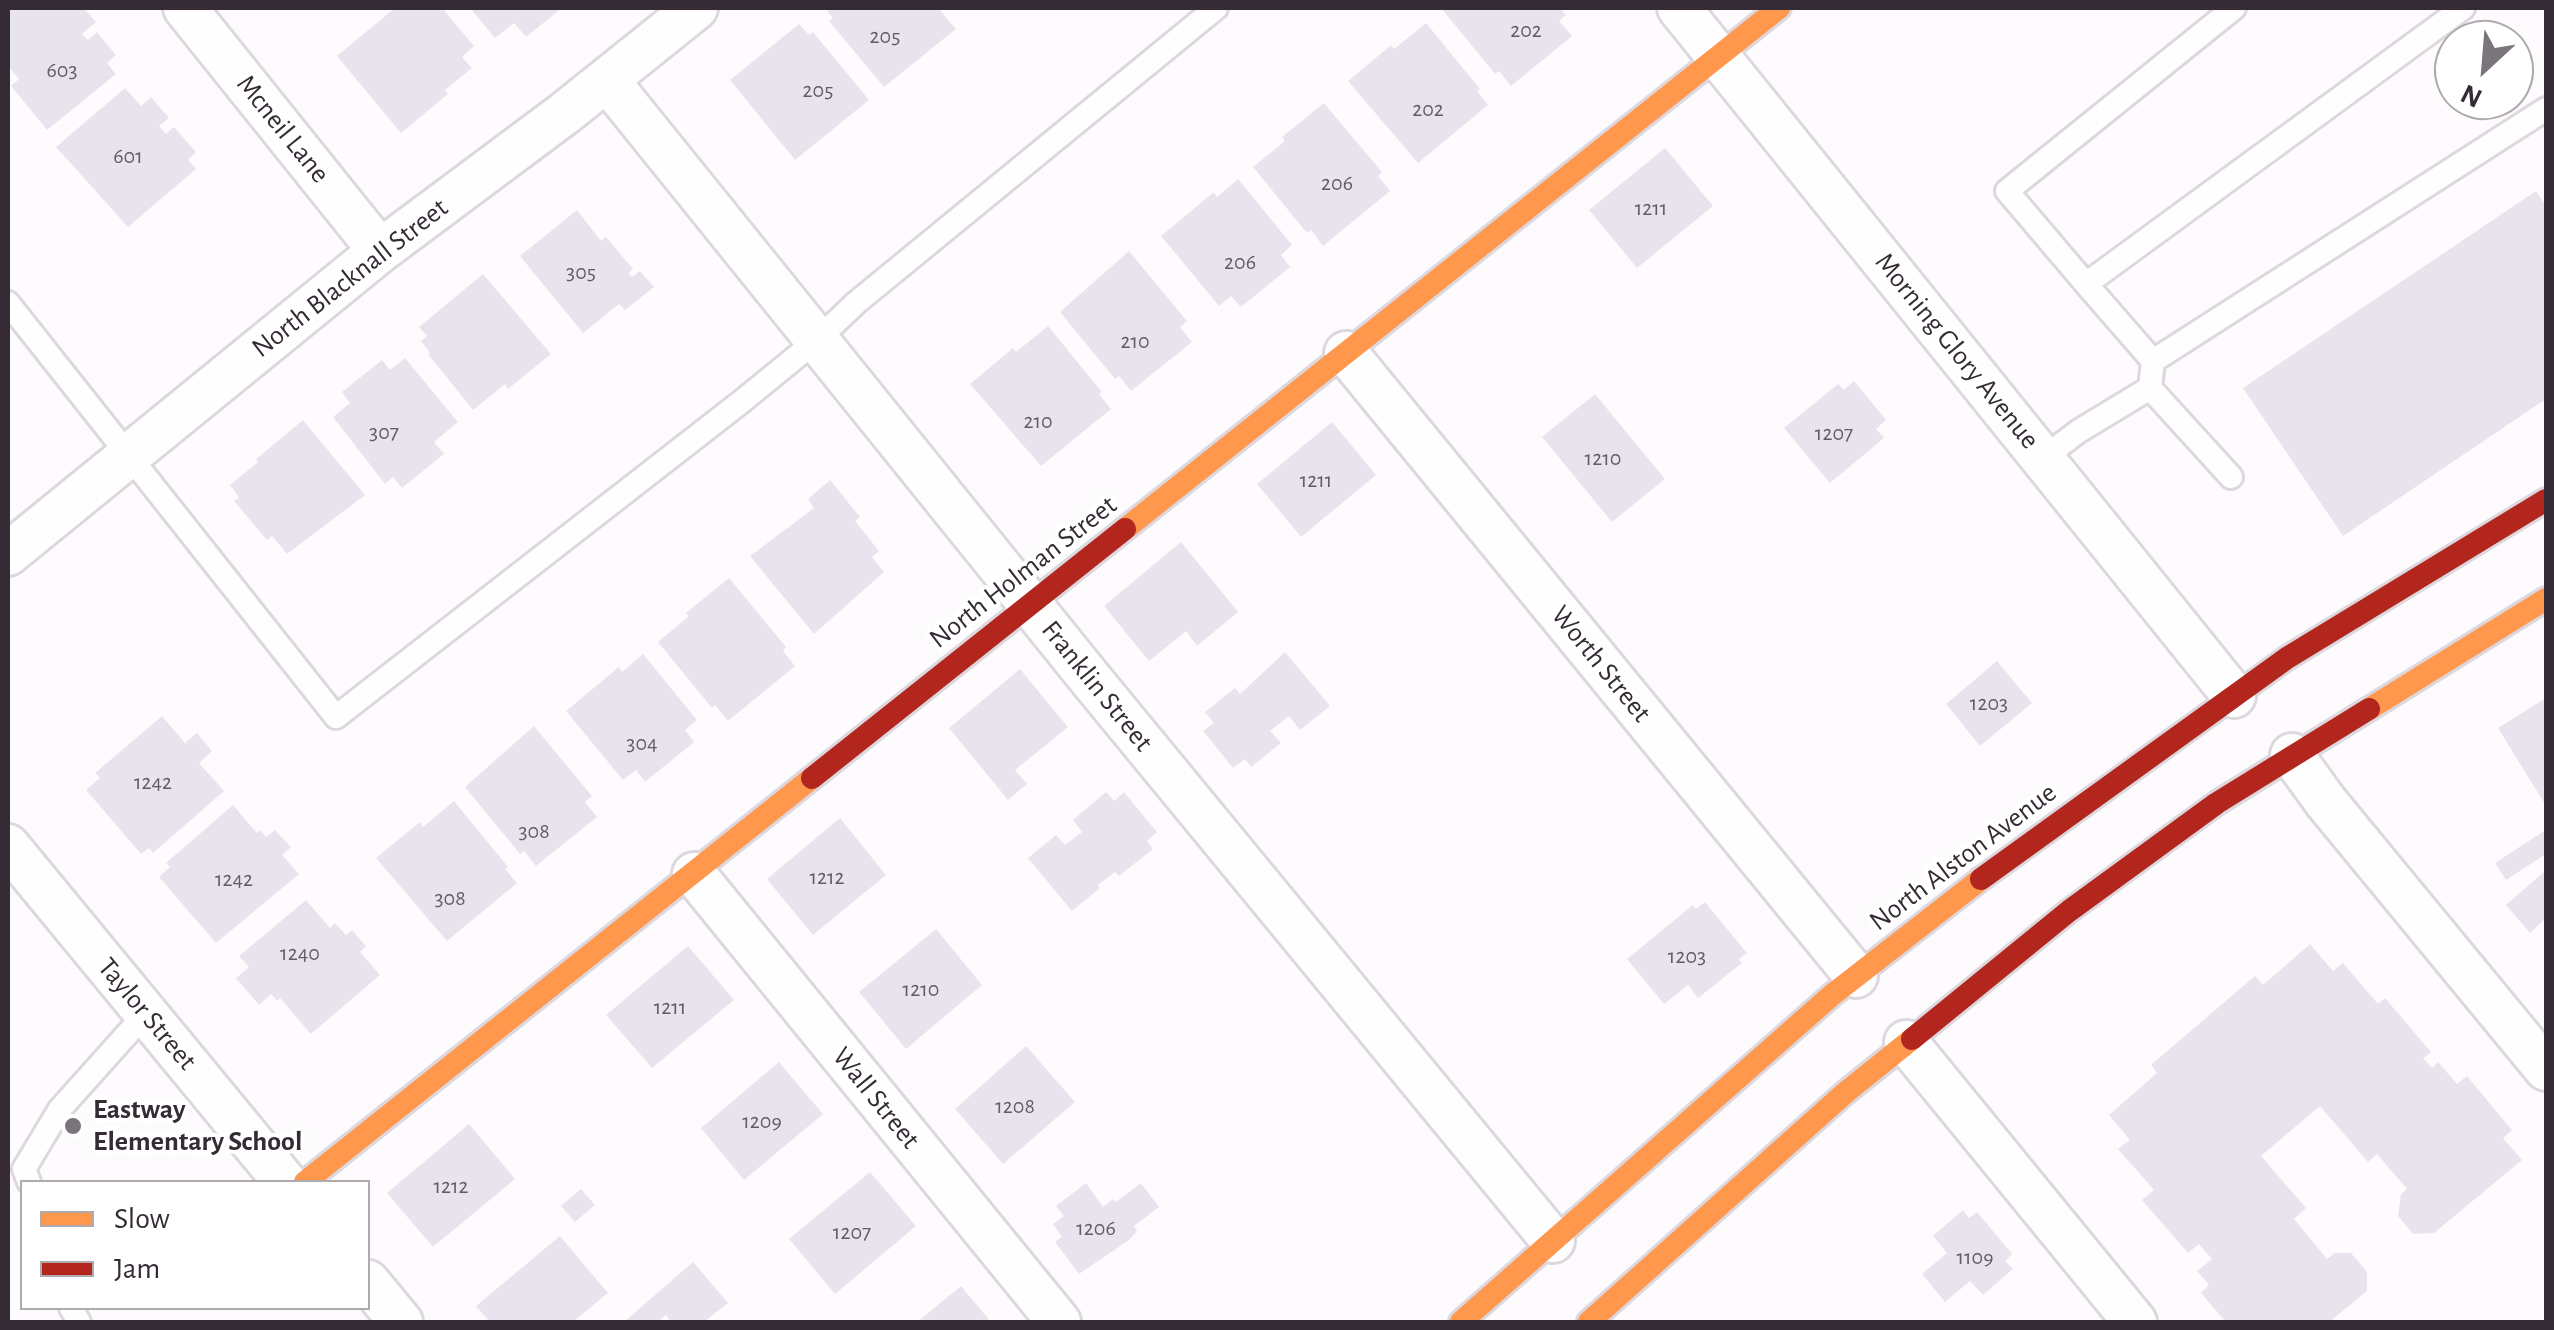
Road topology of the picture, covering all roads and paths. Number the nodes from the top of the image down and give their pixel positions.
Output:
1 (186, 8) edge
2 (696, 8) edge
3 (1216, 8) edge
4 (1679, 8) edge
5 (1779, 8) edge
6 (2234, 8) edge
7 (2463, 8) edge
8 (1719, 56) junction
9 (607, 80) junction
10 (2546, 109) edge
11 (380, 251) junction
12 (2086, 284) junction
13 (8, 303) edge
14 (817, 340) junction
15 (1346, 353) junction
16 (2154, 360) junction
17 (2150, 388) junction
18 (128, 456) junction
19 (2042, 458) junction
20 (2231, 476) dead end
21 (2546, 500) edge
22 (8, 554) edge
23 (2546, 599) edge
24 (1029, 603) junction
25 (2234, 696) junction
26 (2292, 755) junction
27 (8, 846) edge
28 (694, 874) junction
29 (1856, 976) junction
30 (146, 1013) junction
31 (1906, 1042) junction
32 (2546, 1069) edge
33 (20, 1172) edge
34 (284, 1180) edge
35 (308, 1180) edge
36 (1554, 1241) junction
37 (370, 1284) edge
38 (1603, 1318) edge
39 (400, 1322) edge
40 (1059, 1322) edge
41 (1461, 1322) edge
42 (2135, 1322) edge

1 - 11 street, Mcneil Lane
2 - 9 street, North Blacknall Street
3 - 14 lane
4 - 8 street, Morning Glory Avenue
5 - 8 main road, North Holman Street
6 - 12 lane
7 - 12 lane
8 - 15 main road, North Holman Street
8 - 19 street, Morning Glory Avenue
9 - 11 street, North Blacknall Street
9 - 14 street, Franklin Street
10 - 16 lane
11 - 18 street, North Blacknall Street
12 - 16 lane
13 - 18 lane
14 - 18 lane
14 - 24 street, Franklin Street
15 - 24 main road, North Holman Street
15 - 29 street, Worth Street
16 - 17 lane
17 - 19 lane
17 - 20 lane
18 - 22 street, North Blacknall Street
19 - 25 street, Morning Glory Avenue
21 - 25 main road, North Alston Avenue
23 - 26 main road
24 - 28 main road, North Holman Street
24 - 36 street, Franklin Street
25 - 29 main road, North Alston Avenue
26 - 31 main road
26 - 32 street
27 - 30 street, Taylor Street
28 - 35 main road, North Holman Street
28 - 40 street, Wall Street
29 - 36 main road, North Alston Avenue
30 - 33 lane
30 - 34 street, Taylor Street
31 - 38 main road
31 - 42 street
36 - 41 main road, North Alston Avenue
37 - 39 street

